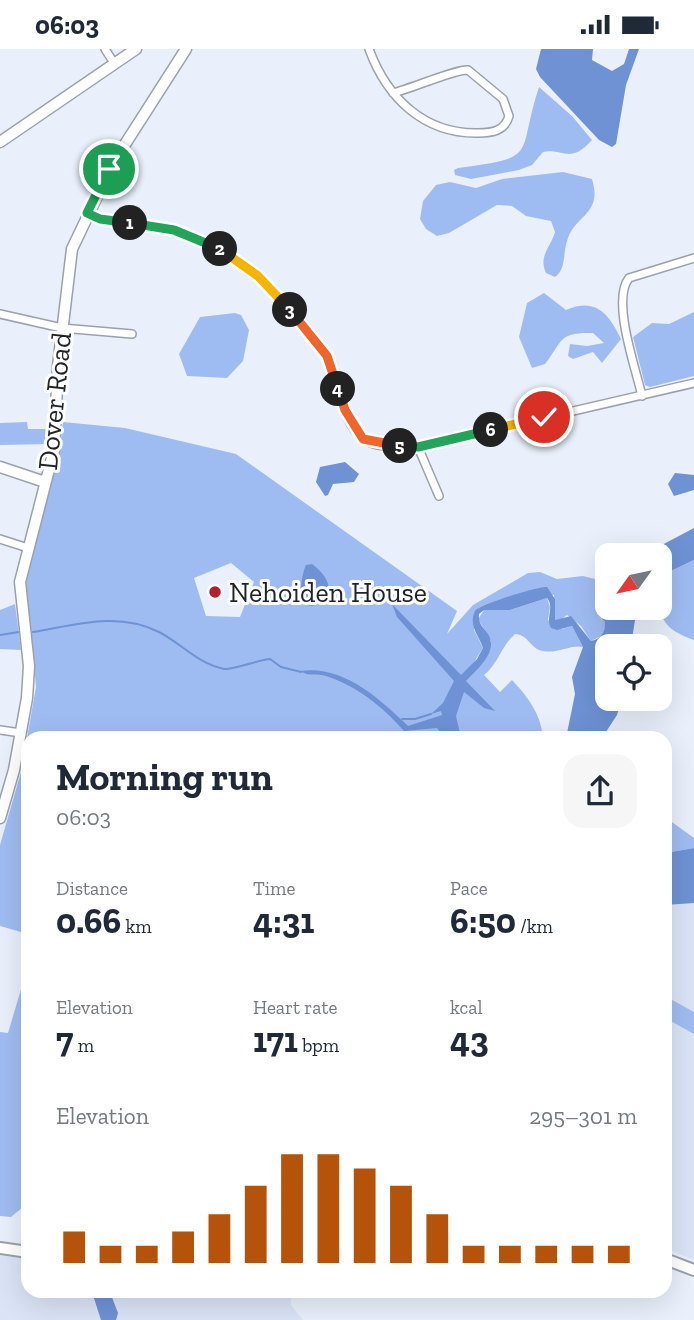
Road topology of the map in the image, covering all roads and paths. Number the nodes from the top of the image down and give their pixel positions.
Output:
1 (105, 49) edge
2 (136, 49) edge
3 (186, 49) edge
4 (369, 49) edge
5 (114, 63) junction
6 (393, 93) junction
7 (0, 142) edge
8 (87, 213) junction
9 (694, 258) edge
10 (0, 314) edge
11 (62, 328) junction
12 (132, 334) dead end
13 (694, 383) edge
14 (642, 396) junction
15 (418, 447) junction
16 (0, 467) edge
17 (45, 482) junction
18 (439, 496) dead end
19 (0, 539) edge
20 (27, 548) junction
21 (0, 730) edge
22 (21, 731) edge
23 (21, 733) joint
24 (0, 818) edge
25 (0, 1248) edge
26 (21, 1251) edge
27 (672, 1262) edge
28 (694, 1270) edge

1 - 5 street
2 - 5 street
3 - 8 street, Dover Road
4 - 6 street
5 - 7 street
6 - 6 street
8 - 11 street, Dover Road
8 - 15 street
9 - 14 street
10 - 11 street
11 - 12 street
11 - 17 street, Dover Road
13 - 14 street
14 - 15 street
15 - 18 street
16 - 17 street
17 - 20 street, Dover Road
19 - 20 street
20 - 22 street, Dover Road
21 - 23 street
23 - 24 street, Dover Road
25 - 26 main road
27 - 28 main road

